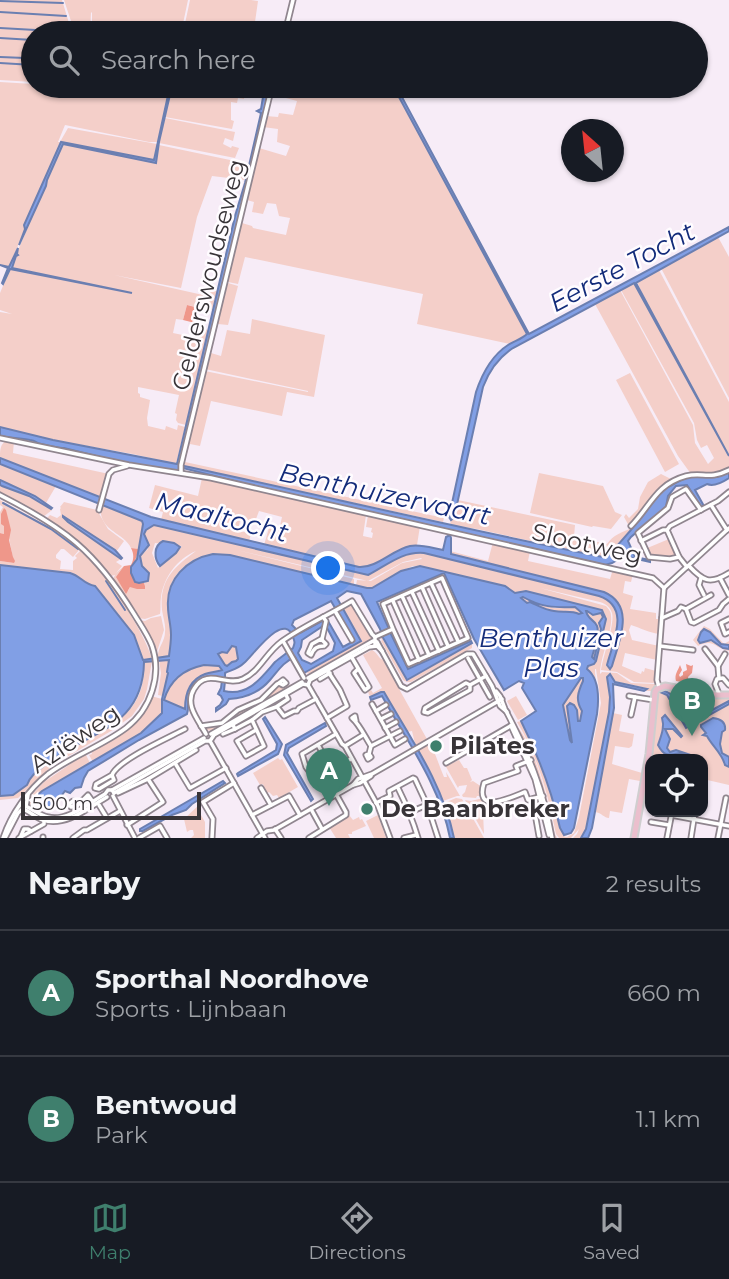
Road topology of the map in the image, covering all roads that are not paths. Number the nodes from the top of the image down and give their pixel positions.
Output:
1 (293, 0) edge
2 (288, 21) edge
3 (269, 98) edge
4 (0, 438) edge
5 (129, 465) junction
6 (181, 470) junction
7 (729, 470) edge
8 (729, 492) edge
9 (0, 495) edge
10 (711, 505) junction
11 (100, 507) dead end
12 (701, 510) junction
13 (631, 526) dead end
14 (728, 529) edge
15 (667, 530) junction
16 (641, 541) junction
17 (679, 557) junction
18 (688, 566) junction
19 (729, 573) edge
20 (701, 578) junction
21 (720, 578) junction
22 (431, 583) junction
23 (422, 587) junction
24 (664, 588) junction
25 (412, 592) junction
26 (704, 595) dead end
27 (711, 595) dead end
28 (402, 596) junction
29 (729, 597) edge
30 (392, 600) junction
31 (683, 608) junction
32 (335, 610) junction
33 (725, 611) dead end
34 (324, 618) junction
35 (662, 618) junction
36 (729, 619) edge
37 (391, 630) junction
38 (729, 632) edge
39 (321, 639) junction
40 (352, 640) dead end
41 (283, 641) junction
42 (375, 641) junction
43 (458, 642) junction
44 (448, 646) junction
45 (660, 646) junction
46 (705, 649) dead end
47 (693, 650) dead end
48 (439, 651) junction
49 (725, 654) dead end
50 (429, 655) junction
51 (351, 656) junction
52 (467, 657) junction
53 (419, 660) junction
54 (718, 666) junction
55 (336, 669) dead end
56 (358, 669) junction
57 (327, 671) junction
58 (486, 676) junction
59 (719, 678) junction
60 (320, 679) dead end
61 (480, 680) junction
62 (306, 681) junction
63 (728, 681) edge
64 (279, 683) dead end
65 (470, 685) junction
66 (659, 687) junction
67 (286, 695) junction
68 (729, 695) edge
69 (720, 696) junction
70 (490, 697) dead end
71 (316, 699) junction
72 (654, 700) junction
73 (500, 701) junction
74 (372, 704) dead end
75 (386, 705) dead end
76 (276, 706) junction
77 (376, 711) junction
78 (391, 714) dead end
79 (631, 715) dead end
80 (327, 718) junction
81 (381, 719) junction
82 (252, 720) junction
83 (356, 721) dead end
84 (396, 722) dead end
85 (513, 725) junction
86 (201, 726) junction
87 (234, 727) junction
88 (386, 728) junction
89 (185, 729) dead end
90 (256, 730) junction
91 (400, 731) dead end
92 (223, 734) dead end
93 (336, 734) junction
94 (363, 735) junction
95 (390, 736) junction
96 (208, 738) junction
97 (405, 739) dead end
98 (318, 745) junction
99 (345, 746) junction
100 (371, 746) junction
101 (196, 750) dead end
102 (369, 754) dead end
103 (185, 755) junction
104 (351, 759) junction
105 (529, 760) junction
106 (175, 763) junction
107 (446, 763) dead end
108 (226, 768) junction
109 (332, 770) junction
110 (112, 775) junction
111 (148, 779) junction
112 (362, 779) junction
113 (140, 781) junction
114 (234, 782) junction
115 (261, 788) dead end
116 (398, 788) junction
117 (336, 794) junction
118 (111, 795) junction
119 (542, 796) junction
120 (726, 798) dead end
121 (95, 804) junction
122 (376, 804) junction
123 (78, 805) dead end
124 (271, 805) junction
125 (427, 805) junction
126 (24, 807) junction
127 (119, 809) junction
128 (311, 809) junction
129 (410, 812) junction
130 (252, 815) junction
131 (300, 815) junction
132 (670, 817) edge
133 (687, 817) edge
134 (44, 818) junction
135 (107, 818) junction
136 (691, 818) junction
137 (536, 819) dead end
138 (651, 822) dead end
139 (721, 824) junction
140 (127, 825) junction
141 (669, 825) junction
142 (729, 826) edge
143 (322, 829) junction
144 (275, 830) junction
145 (264, 836) edge
146 (417, 836) edge
147 (551, 836) edge
148 (20, 837) edge
149 (538, 837) edge
150 (4, 838) edge
151 (72, 838) edge
152 (137, 838) edge
153 (167, 838) edge
154 (212, 838) edge
155 (257, 838) edge
156 (281, 838) edge
157 (309, 838) edge
158 (390, 838) edge
159 (404, 838) edge
160 (438, 838) edge
161 (634, 838) edge
162 (667, 838) edge
163 (691, 838) edge
164 (718, 838) edge

1 - 2 street
3 - 6 street, Gelderswoudseweg
4 - 5 street, Slootweg
5 - 6 street, Slootweg
5 - 11 street
6 - 24 street, Slootweg
7 - 13 street
8 - 10 street
9 - 126 street, Aziëweg
10 - 12 street
10 - 14 street
12 - 15 street
12 - 16 street
14 - 18 street
15 - 16 street
15 - 17 street
16 - 17 street
17 - 18 street
18 - 20 street
18 - 24 street
19 - 21 street
20 - 21 street
20 - 26 street
21 - 29 street
22 - 23 street
22 - 43 street
22 - 43 street
23 - 25 street
23 - 44 street
24 - 35 street
25 - 28 street
25 - 48 street
27 - 31 street
28 - 30 street
28 - 50 street
29 - 31 street
30 - 37 street
30 - 53 street
31 - 35 street
32 - 34 street
32 - 40 street
32 - 42 street
33 - 36 street
34 - 39 street
34 - 41 street
35 - 45 street
36 - 38 street
37 - 42 street
37 - 53 street
39 - 39 street
41 - 62 street
41 - 86 street
42 - 51 street
42 - 52 street
43 - 44 street
44 - 48 street
45 - 47 street
45 - 66 street
46 - 54 street
48 - 50 street
49 - 54 street
50 - 53 street
51 - 56 street
51 - 57 street
52 - 58 street
52 - 61 street
54 - 59 street
55 - 57 street
56 - 56 street
57 - 60 street
57 - 62 street
57 - 80 street
58 - 61 street
58 - 73 street
59 - 63 street
59 - 69 street
61 - 65 street
61 - 70 street
62 - 67 street
62 - 71 street
62 - 96 street
64 - 86 street
65 - 65 street
66 - 69 main road
66 - 72 main road
67 - 76 street
67 - 87 street
68 - 69 main road
71 - 76 street
71 - 80 street
72 - 79 street
72 - 161 main road
73 - 85 street
73 - 112 street
74 - 77 street
75 - 77 street
76 - 82 street
77 - 81 street
78 - 81 street
80 - 93 street
81 - 88 street
82 - 87 street
82 - 90 street
83 - 94 street
84 - 88 street
85 - 105 street
85 - 107 street
86 - 96 street
87 - 92 street
87 - 96 street
88 - 95 street
89 - 110 street
90 - 90 street
91 - 95 street
93 - 98 street
93 - 99 street
94 - 99 street
94 - 100 street
95 - 97 street
95 - 100 street
96 - 103 street
96 - 108 street
96 - 118 street
98 - 109 street
98 - 109 street
99 - 104 street
100 - 102 street
101 - 103 street
103 - 106 street
103 - 113 street
104 - 109 street
104 - 112 street
105 - 119 street
105 - 119 street
106 - 108 street
106 - 111 street
108 - 114 street
110 - 110 street
111 - 113 street
111 - 140 street
112 - 117 street
112 - 122 street
113 - 118 street
114 - 130 street
114 - 154 street
115 - 124 street
116 - 122 street
116 - 125 street
116 - 129 street
117 - 128 street
117 - 143 street
118 - 121 street
118 - 127 street
119 - 147 street
120 - 139 street
121 - 123 street
121 - 134 street
121 - 135 street
122 - 158 street
124 - 130 street
124 - 131 street
125 - 129 street
125 - 160 street
126 - 134 street
126 - 150 street, Aziëweg
127 - 135 street
127 - 140 street
128 - 131 street
128 - 143 street
129 - 146 street
130 - 145 street
131 - 144 street
132 - 141 street
133 - 136 street
134 - 148 street
135 - 151 street
136 - 139 street
136 - 163 street
137 - 149 street
138 - 141 street
139 - 142 street
139 - 164 street
140 - 152 street
141 - 162 street
143 - 157 street
144 - 145 street
144 - 156 street
145 - 155 street
146 - 159 street
147 - 149 street
152 - 153 street

